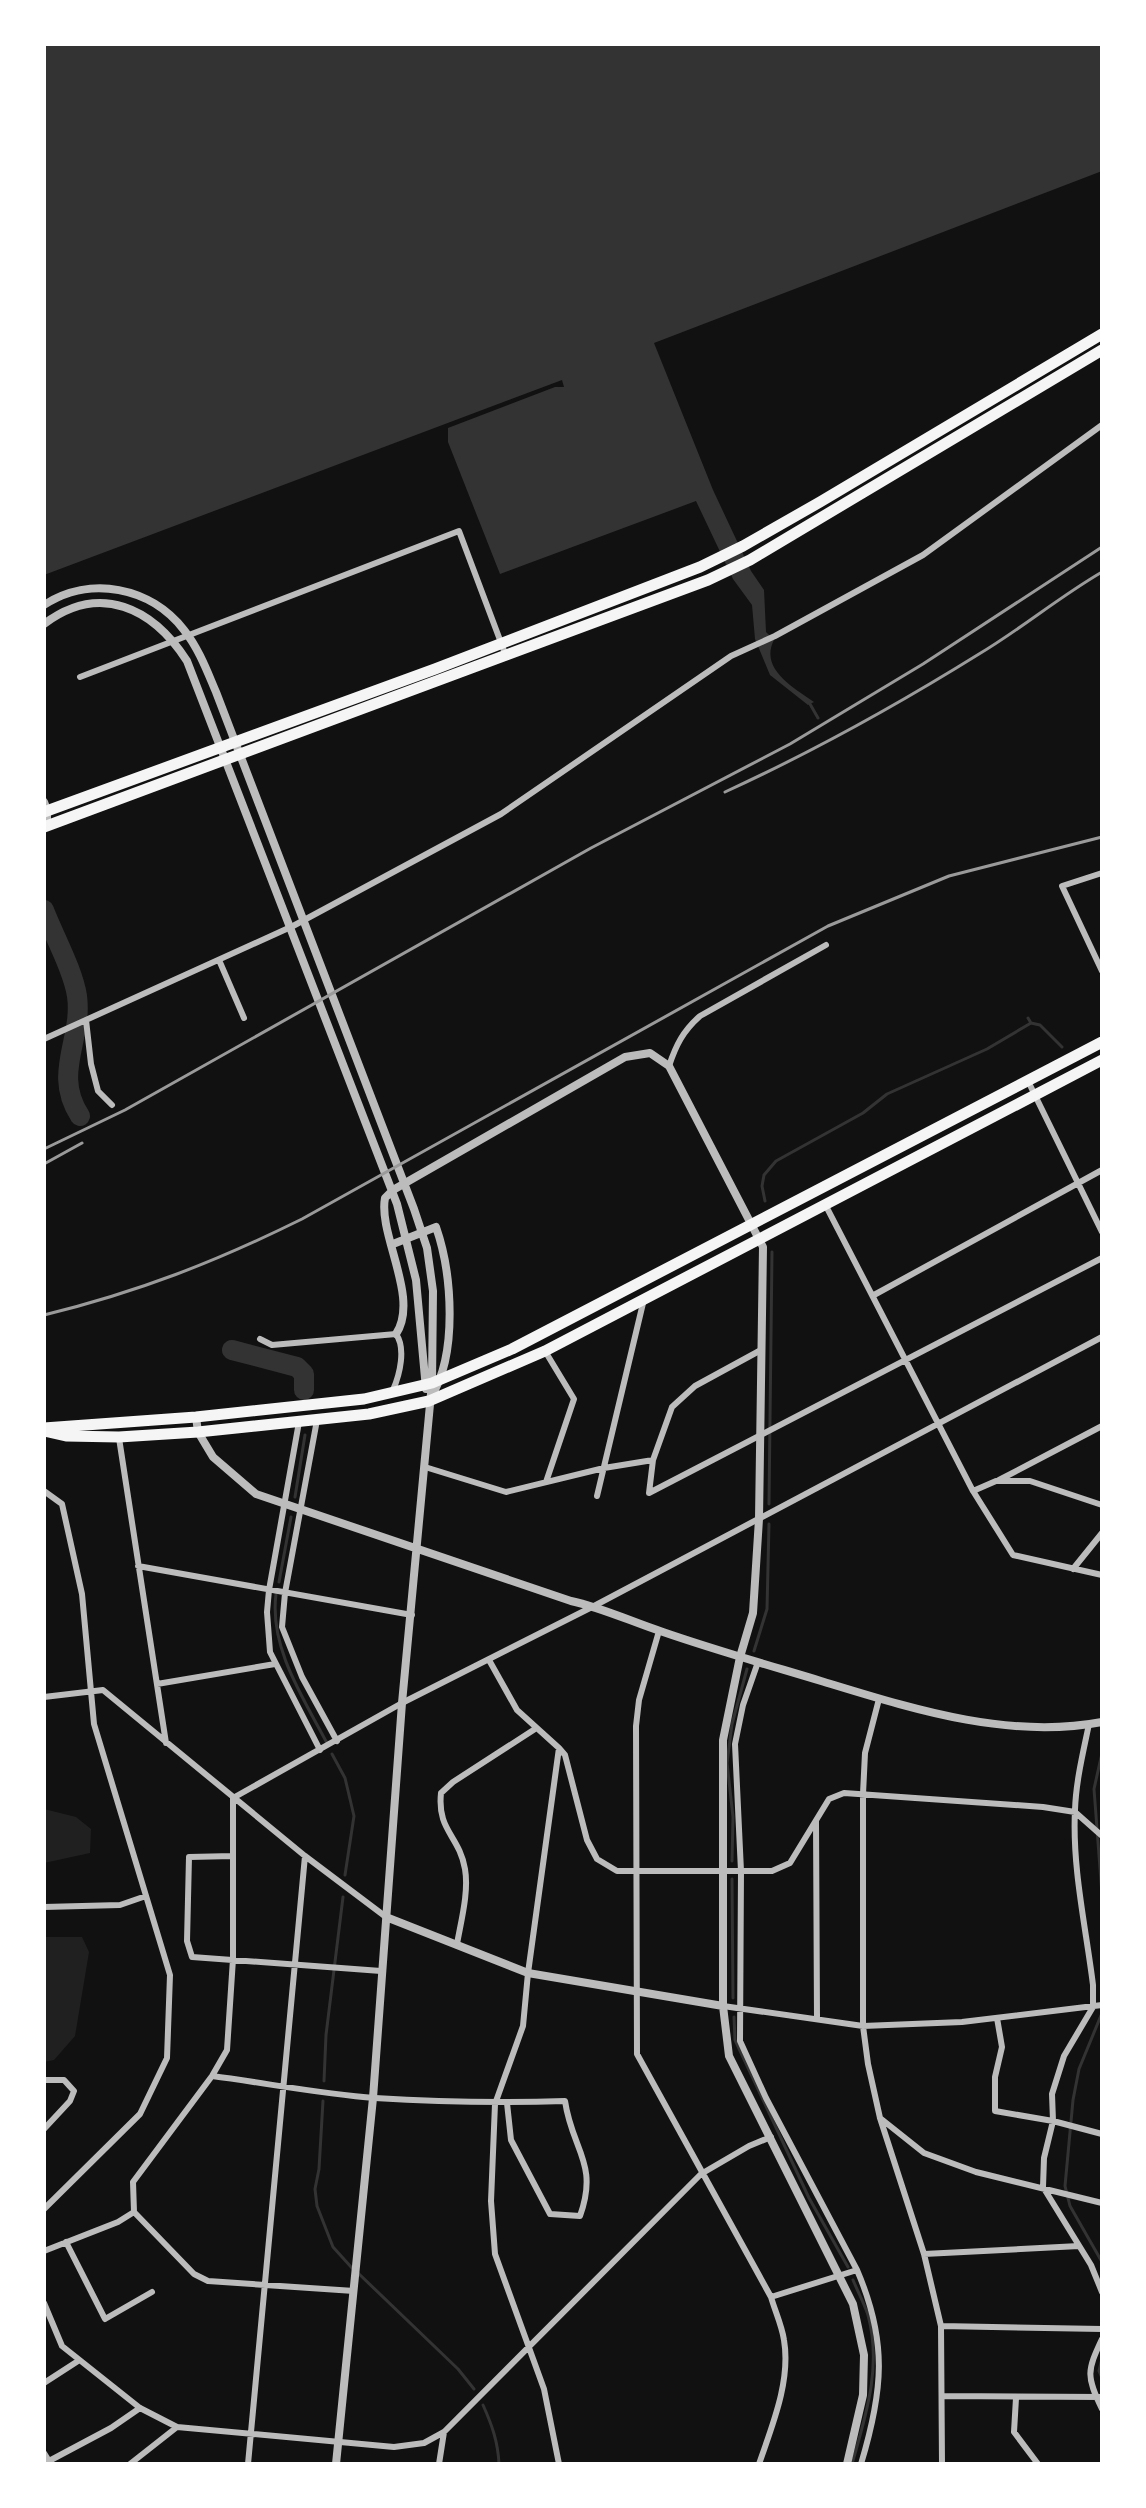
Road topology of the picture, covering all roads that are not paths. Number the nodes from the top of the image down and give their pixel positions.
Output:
1 (1102, 334) edge
2 (1102, 350) edge
3 (1102, 425) edge
4 (44, 605) edge
5 (44, 624) edge
6 (501, 642) junction
7 (506, 656) junction
8 (80, 677) dead end
9 (45, 808) edge
10 (45, 826) edge
11 (1102, 873) edge
12 (826, 945) dead end
13 (219, 960) junction
14 (1102, 971) edge
15 (244, 1018) dead end
16 (86, 1020) junction
17 (44, 1039) edge
18 (1102, 1042) edge
19 (1102, 1060) edge
20 (669, 1066) junction
21 (1028, 1081) junction
22 (1036, 1095) junction
23 (112, 1105) dead end
24 (1102, 1170) edge
25 (1078, 1183) junction
26 (825, 1204) junction
27 (752, 1222) junction
28 (1102, 1232) edge
29 (760, 1237) junction
30 (393, 1244) junction
31 (1102, 1258) edge
32 (874, 1295) junction
33 (644, 1299) junction
34 (396, 1334) junction
35 (1102, 1337) edge
36 (260, 1339) dead end
37 (761, 1350) junction
38 (545, 1351) junction
39 (907, 1361) junction
40 (433, 1382) junction
41 (392, 1393) junction
42 (429, 1401) junction
43 (196, 1417) junction
44 (317, 1420) junction
45 (299, 1422) junction
46 (939, 1424) junction
47 (1102, 1426) edge
48 (44, 1430) edge
49 (198, 1432) junction
50 (761, 1434) junction
51 (119, 1437) junction
52 (653, 1460) junction
53 (425, 1467) junction
54 (604, 1468) junction
55 (996, 1481) junction
56 (546, 1483) junction
57 (44, 1491) edge
58 (973, 1491) junction
59 (597, 1496) dead end
60 (283, 1503) junction
61 (1102, 1505) edge
62 (300, 1509) junction
63 (759, 1519) junction
64 (1102, 1533) edge
65 (418, 1550) junction
66 (138, 1566) junction
67 (1073, 1569) junction
68 (1102, 1575) edge
69 (269, 1590) junction
70 (285, 1593) junction
71 (594, 1606) junction
72 (412, 1615) junction
73 (659, 1631) junction
74 (740, 1657) junction
75 (489, 1660) junction
76 (758, 1662) junction
77 (275, 1664) junction
78 (157, 1684) junction
79 (90, 1693) junction
80 (44, 1697) edge
81 (879, 1699) junction
82 (402, 1703) junction
83 (1095, 1723) edge
84 (535, 1729) junction
85 (337, 1741) junction
86 (166, 1743) junction
87 (559, 1748) junction
88 (320, 1750) junction
89 (863, 1794) junction
90 (233, 1798) junction
91 (1075, 1812) junction
92 (816, 1817) junction
93 (1101, 1834) edge
94 (1102, 1845) edge
95 (233, 1856) junction
96 (305, 1856) junction
97 (637, 1870) junction
98 (723, 1870) junction
99 (741, 1871) junction
100 (146, 1896) junction
101 (44, 1907) edge
102 (386, 1917) junction
103 (457, 1944) junction
104 (233, 1959) junction
105 (294, 1965) junction
106 (381, 1971) junction
107 (528, 1973) junction
108 (636, 1990) junction
109 (1102, 2005) edge
110 (723, 2006) junction
111 (1093, 2007) junction
112 (739, 2008) junction
113 (997, 2018) junction
114 (817, 2019) junction
115 (863, 2026) junction
116 (212, 2076) junction
117 (44, 2080) edge
118 (283, 2085) junction
119 (373, 2098) junction
120 (507, 2103) junction
121 (495, 2104) junction
122 (880, 2118) junction
123 (1053, 2121) junction
124 (44, 2129) edge
125 (1102, 2134) edge
126 (771, 2137) junction
127 (701, 2174) junction
128 (1043, 2187) junction
129 (1102, 2203) edge
130 (44, 2209) edge
131 (134, 2212) junction
132 (66, 2242) junction
133 (1079, 2246) junction
134 (44, 2251) edge
135 (924, 2254) junction
136 (857, 2270) junction
137 (840, 2275) junction
138 (264, 2284) junction
139 (354, 2291) junction
140 (152, 2292) dead end
141 (1102, 2292) edge
142 (771, 2297) junction
143 (45, 2309) edge
144 (941, 2326) junction
145 (1102, 2329) edge
146 (1102, 2339) edge
147 (527, 2347) junction
148 (78, 2361) junction
149 (44, 2383) edge
150 (944, 2396) junction
151 (1016, 2398) junction
152 (1100, 2398) edge
153 (140, 2408) junction
154 (1102, 2409) edge
155 (177, 2427) junction
156 (444, 2432) junction
157 (251, 2434) junction
158 (338, 2444) junction
159 (44, 2453) edge
160 (130, 2464) edge
161 (248, 2464) edge
162 (336, 2464) edge
163 (439, 2464) edge
164 (559, 2464) edge
165 (759, 2464) edge
166 (847, 2464) edge
167 (861, 2464) edge
168 (942, 2464) edge
169 (1038, 2464) edge

1 - 6 highway
2 - 7 highway
3 - 13 street
4 - 40 street
5 - 40 street
6 - 7 street
6 - 8 street
6 - 9 highway
7 - 10 highway
9 - 10 street
11 - 14 street
12 - 20 street
13 - 15 street
13 - 16 street
16 - 17 street
16 - 23 street
18 - 21 highway
19 - 22 highway
20 - 27 street
20 - 30 street
21 - 22 street
21 - 27 highway
22 - 25 street
22 - 26 highway
24 - 25 street
25 - 28 street
25 - 32 street
26 - 29 highway
26 - 32 street
27 - 29 street
27 - 40 highway
29 - 33 highway
29 - 37 street
30 - 34 street
30 - 40 street
31 - 39 street
32 - 39 street
33 - 38 highway
33 - 54 street
34 - 36 street
34 - 41 street
35 - 46 street
37 - 50 street
37 - 52 street
38 - 42 highway
38 - 56 street
39 - 46 street
39 - 50 street
40 - 41 highway
40 - 42 street
41 - 43 highway
42 - 44 highway
42 - 53 street
43 - 48 highway
43 - 49 street
44 - 45 highway
44 - 62 street
45 - 49 highway
45 - 60 street
46 - 58 street
46 - 63 street
47 - 55 street
48 - 51 highway
49 - 51 highway
49 - 60 street
50 - 52 street
50 - 63 street
51 - 66 street
52 - 54 street
53 - 56 street
53 - 65 street
54 - 56 street
54 - 59 street
55 - 58 street
55 - 61 street
57 - 79 street
58 - 67 street
60 - 62 street
60 - 69 street
62 - 65 street
62 - 70 street
63 - 71 street
63 - 74 street
64 - 67 street
65 - 71 street
65 - 72 street
66 - 69 street
66 - 78 street
67 - 68 street
69 - 70 street
69 - 77 street
70 - 72 street
70 - 85 street
71 - 73 street
71 - 75 street
72 - 82 street
73 - 74 street
73 - 97 street
74 - 76 street
74 - 98 street
75 - 82 street
75 - 84 street
76 - 81 street
76 - 99 street
77 - 78 street
77 - 88 street
78 - 86 street
79 - 80 street
79 - 86 street
79 - 100 street
81 - 83 street
81 - 89 street
82 - 85 street
82 - 102 street
83 - 91 street
84 - 87 street
84 - 103 street
85 - 88 street
86 - 90 street
87 - 97 street
87 - 107 street
88 - 90 street
89 - 91 street
89 - 92 street
89 - 115 street
90 - 95 street
90 - 96 street
91 - 93 street
91 - 111 street
92 - 99 street
92 - 114 street
93 - 94 street
95 - 104 street
95 - 104 street
96 - 102 street
96 - 105 street
97 - 98 street
97 - 108 street
98 - 99 street
98 - 110 street
99 - 112 street
100 - 101 street
100 - 130 street
102 - 103 street
102 - 106 street
103 - 107 street
104 - 105 street
104 - 116 street
105 - 106 street
105 - 118 street
106 - 119 street
107 - 108 street
107 - 121 street
108 - 110 street
108 - 127 street
109 - 111 street
110 - 112 street
110 - 126 street
111 - 113 street
111 - 123 street
112 - 114 street
112 - 136 street
113 - 115 street
113 - 123 street
114 - 115 street
115 - 122 street
116 - 118 street
116 - 131 street
117 - 124 street
118 - 119 street
118 - 138 street
119 - 121 street
119 - 139 street
120 - 120 street
120 - 121 street
121 - 147 street
122 - 128 street
122 - 135 street
123 - 125 street
123 - 128 street
126 - 127 street
126 - 137 street
127 - 142 street
127 - 147 street
128 - 129 street
128 - 133 street
131 - 132 street
131 - 138 street
132 - 134 street
132 - 140 street
133 - 135 street
133 - 141 street
135 - 144 street
136 - 137 street
136 - 167 street
137 - 142 street
137 - 166 street
138 - 139 street
138 - 157 street
139 - 158 street
142 - 165 street
143 - 148 street
144 - 145 street
144 - 150 street
146 - 152 street
147 - 156 street
147 - 164 street
148 - 149 street
148 - 153 street
150 - 151 street
150 - 168 street
151 - 152 street
151 - 169 street
152 - 154 street
153 - 155 street
153 - 159 street
155 - 157 street
155 - 160 street
156 - 158 street
156 - 163 street
157 - 158 street
157 - 161 street
158 - 162 street

